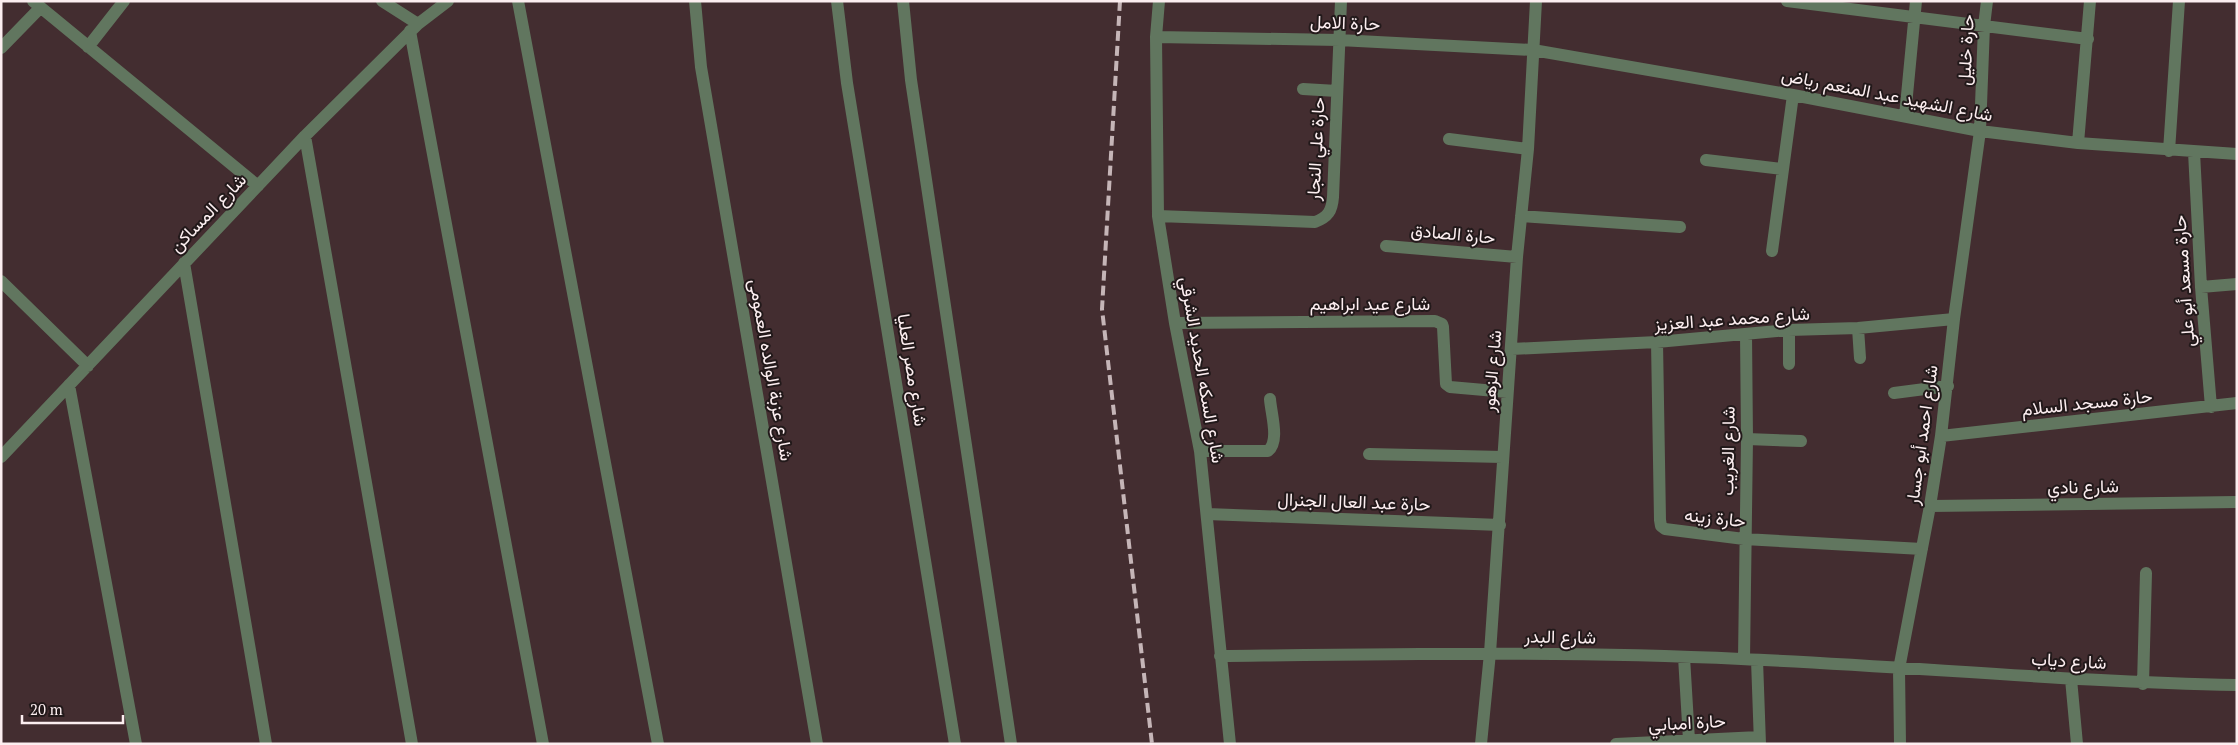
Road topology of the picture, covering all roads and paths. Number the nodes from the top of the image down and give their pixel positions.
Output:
1 (124, 1) edge
2 (382, 1) edge
3 (448, 1) edge
4 (518, 1) edge
5 (695, 1) edge
6 (837, 1) edge
7 (903, 1) edge
8 (1159, 1) edge
9 (1341, 1) edge
10 (1536, 1) edge
11 (1787, 1) edge
12 (1916, 1) edge
13 (1987, 1) edge
14 (2090, 1) edge
15 (2179, 1) edge
16 (37, 5) edge
17 (1915, 17) junction
18 (1984, 26) junction
19 (414, 28) junction
20 (1156, 37) junction
21 (2088, 39) junction
22 (1339, 40) junction
23 (88, 47) junction
24 (1, 48) edge
25 (1533, 50) junction
26 (1303, 89) dead end
27 (1337, 91) junction
28 (1793, 95) junction
29 (1904, 116) junction
30 (1980, 131) junction
31 (305, 136) junction
32 (1449, 139) dead end
33 (2078, 143) junction
34 (1528, 149) junction
35 (2169, 151) junction
36 (2194, 152) junction
37 (2237, 154) edge
38 (1706, 160) dead end
39 (1782, 169) junction
40 (258, 186) junction
41 (1158, 216) junction
42 (1521, 216) junction
43 (1680, 227) dead end
44 (1386, 246) dead end
45 (1772, 251) dead end
46 (1517, 257) junction
47 (184, 263) junction
48 (1, 281) edge
49 (2237, 284) edge
50 (2201, 287) junction
51 (1954, 319) junction
52 (1175, 323) junction
53 (1858, 328) junction
54 (1789, 330) junction
55 (1746, 334) junction
56 (1657, 342) junction
57 (1512, 349) junction
58 (1860, 358) dead end
59 (1789, 364) dead end
60 (88, 366) junction
61 (69, 385) junction
62 (1948, 386) junction
63 (1507, 392) junction
64 (1894, 393) dead end
65 (1270, 399) dead end
66 (2237, 403) edge
67 (2211, 407) junction
68 (1941, 436) junction
69 (1747, 439) junction
70 (1801, 441) dead end
71 (1200, 451) junction
72 (1369, 454) dead end
73 (1, 457) edge
74 (1503, 457) junction
75 (2237, 502) edge
76 (1930, 506) junction
77 (1207, 514) junction
78 (1500, 525) junction
79 (1744, 539) junction
80 (1922, 549) junction
81 (2146, 573) dead end
82 (1490, 653) junction
83 (1220, 656) junction
84 (1684, 657) junction
85 (1750, 659) junction
86 (1899, 669) junction
87 (2072, 679) junction
88 (2143, 684) junction
89 (2237, 685) edge
90 (1689, 740) junction
91 (1760, 740) edge
92 (1675, 742) edge
93 (136, 744) edge
94 (266, 744) edge
95 (412, 744) edge
96 (543, 744) edge
97 (658, 744) edge
98 (817, 744) edge
99 (955, 744) edge
100 (1011, 744) edge
101 (1230, 744) edge
102 (1481, 744) edge
103 (1616, 744) edge
104 (1900, 744) edge
105 (2076, 744) edge

1 - 23 street
2 - 19 street
3 - 19 street, شارع المساكن
4 - 97 street
5 - 98 street, شارع عزبة الوالده العمومى
6 - 99 street, شارع مصر العليا
7 - 100 street
8 - 20 street, شارع السكه الحديد الشرقي
9 - 22 street, حارة علي النجار
10 - 25 street, شارع الزهور
11 - 17 street
12 - 17 street
13 - 18 street, حارة خليل
14 - 21 street
15 - 35 street
16 - 23 street
16 - 24 street
17 - 18 street
17 - 29 street
18 - 21 street
18 - 30 street, حارة خليل
19 - 31 street, شارع المساكن
19 - 96 street
20 - 22 street, حارة الامل
20 - 41 street, شارع السكه الحديد الشرقي
21 - 33 street
22 - 25 street, حارة الامل
22 - 27 street, حارة علي النجار
23 - 40 street
25 - 28 street, شارع الشهيد عبد المنعم رياض
25 - 34 street, شارع الزهور
26 - 27 street
27 - 41 street, حارة علي النجار
28 - 29 street, شارع الشهيد عبد المنعم رياض
28 - 39 street
29 - 30 street, شارع الشهيد عبد المنعم رياض
30 - 33 street, شارع الشهيد عبد المنعم رياض
30 - 51 street, شارع احمد أبو جسار
31 - 40 street, شارع المساكن
31 - 95 street
32 - 34 street
33 - 35 street, شارع الشهيد عبد المنعم رياض
34 - 42 street, شارع الزهور
35 - 36 street, شارع الشهيد عبد المنعم رياض
36 - 37 street, شارع الشهيد عبد المنعم رياض
36 - 50 street, حارة مسعد أبو علي
38 - 39 street
39 - 45 street
40 - 47 street, شارع المساكن
41 - 52 street, شارع السكه الحديد الشرقي
42 - 43 street
42 - 46 street, شارع الزهور
44 - 46 street, حارة الصادق
46 - 57 street, شارع الزهور
47 - 60 street, شارع المساكن
47 - 94 street
48 - 60 street
49 - 50 street
50 - 67 street, حارة مسعد أبو علي
51 - 53 street, شارع محمد عبد العزيز
51 - 62 street, شارع احمد أبو جسار
52 - 63 street, شارع عيد ابراهيم
52 - 71 street, شارع السكه الحديد الشرقي
53 - 54 street, شارع محمد عبد العزيز
53 - 58 street
54 - 55 street, شارع محمد عبد العزيز
54 - 59 street
55 - 56 street, شارع محمد عبد العزيز
55 - 69 street, شارع الغريب
56 - 57 street, شارع محمد عبد العزيز
56 - 79 street, حارة زينه
57 - 63 street, شارع الزهور
60 - 61 street, شارع المساكن
61 - 73 street, شارع المساكن
61 - 93 street
62 - 64 street
62 - 68 street, شارع احمد أبو جسار
63 - 74 street, شارع الزهور
65 - 71 street
66 - 67 street, حارة مسجد السلام
67 - 68 street, حارة مسجد السلام
68 - 76 street, شارع احمد أبو جسار
69 - 70 street
69 - 79 street, شارع الغريب
71 - 77 street, شارع السكه الحديد الشرقي
72 - 74 street
74 - 78 street, شارع الزهور
75 - 76 street, شارع نادي
76 - 80 street, شارع احمد أبو جسار
77 - 78 street, حارة عبد العال الجنرال
77 - 83 street, شارع السكه الحديد الشرقي
78 - 82 street, شارع الزهور
79 - 80 street, حارة زينه
79 - 85 street, شارع الغريب
80 - 86 street, شارع احمد أبو جسار
81 - 88 street
82 - 83 street, شارع البدر
82 - 84 street, شارع البدر
82 - 102 street, شارع الزهور
83 - 101 street, شارع السكه الحديد الشرقي
84 - 85 street, شارع البدر
84 - 90 street
85 - 86 street, شارع البدر
85 - 91 street, شارع الغريب
86 - 87 street, شارع دياب
86 - 104 street, شارع احمد أبو جسار
87 - 88 street, شارع دياب
87 - 105 street
88 - 89 street, شارع دياب
90 - 91 street, حارة امبابي
90 - 92 street, حارة امبابي
92 - 103 street, حارة امبابي

